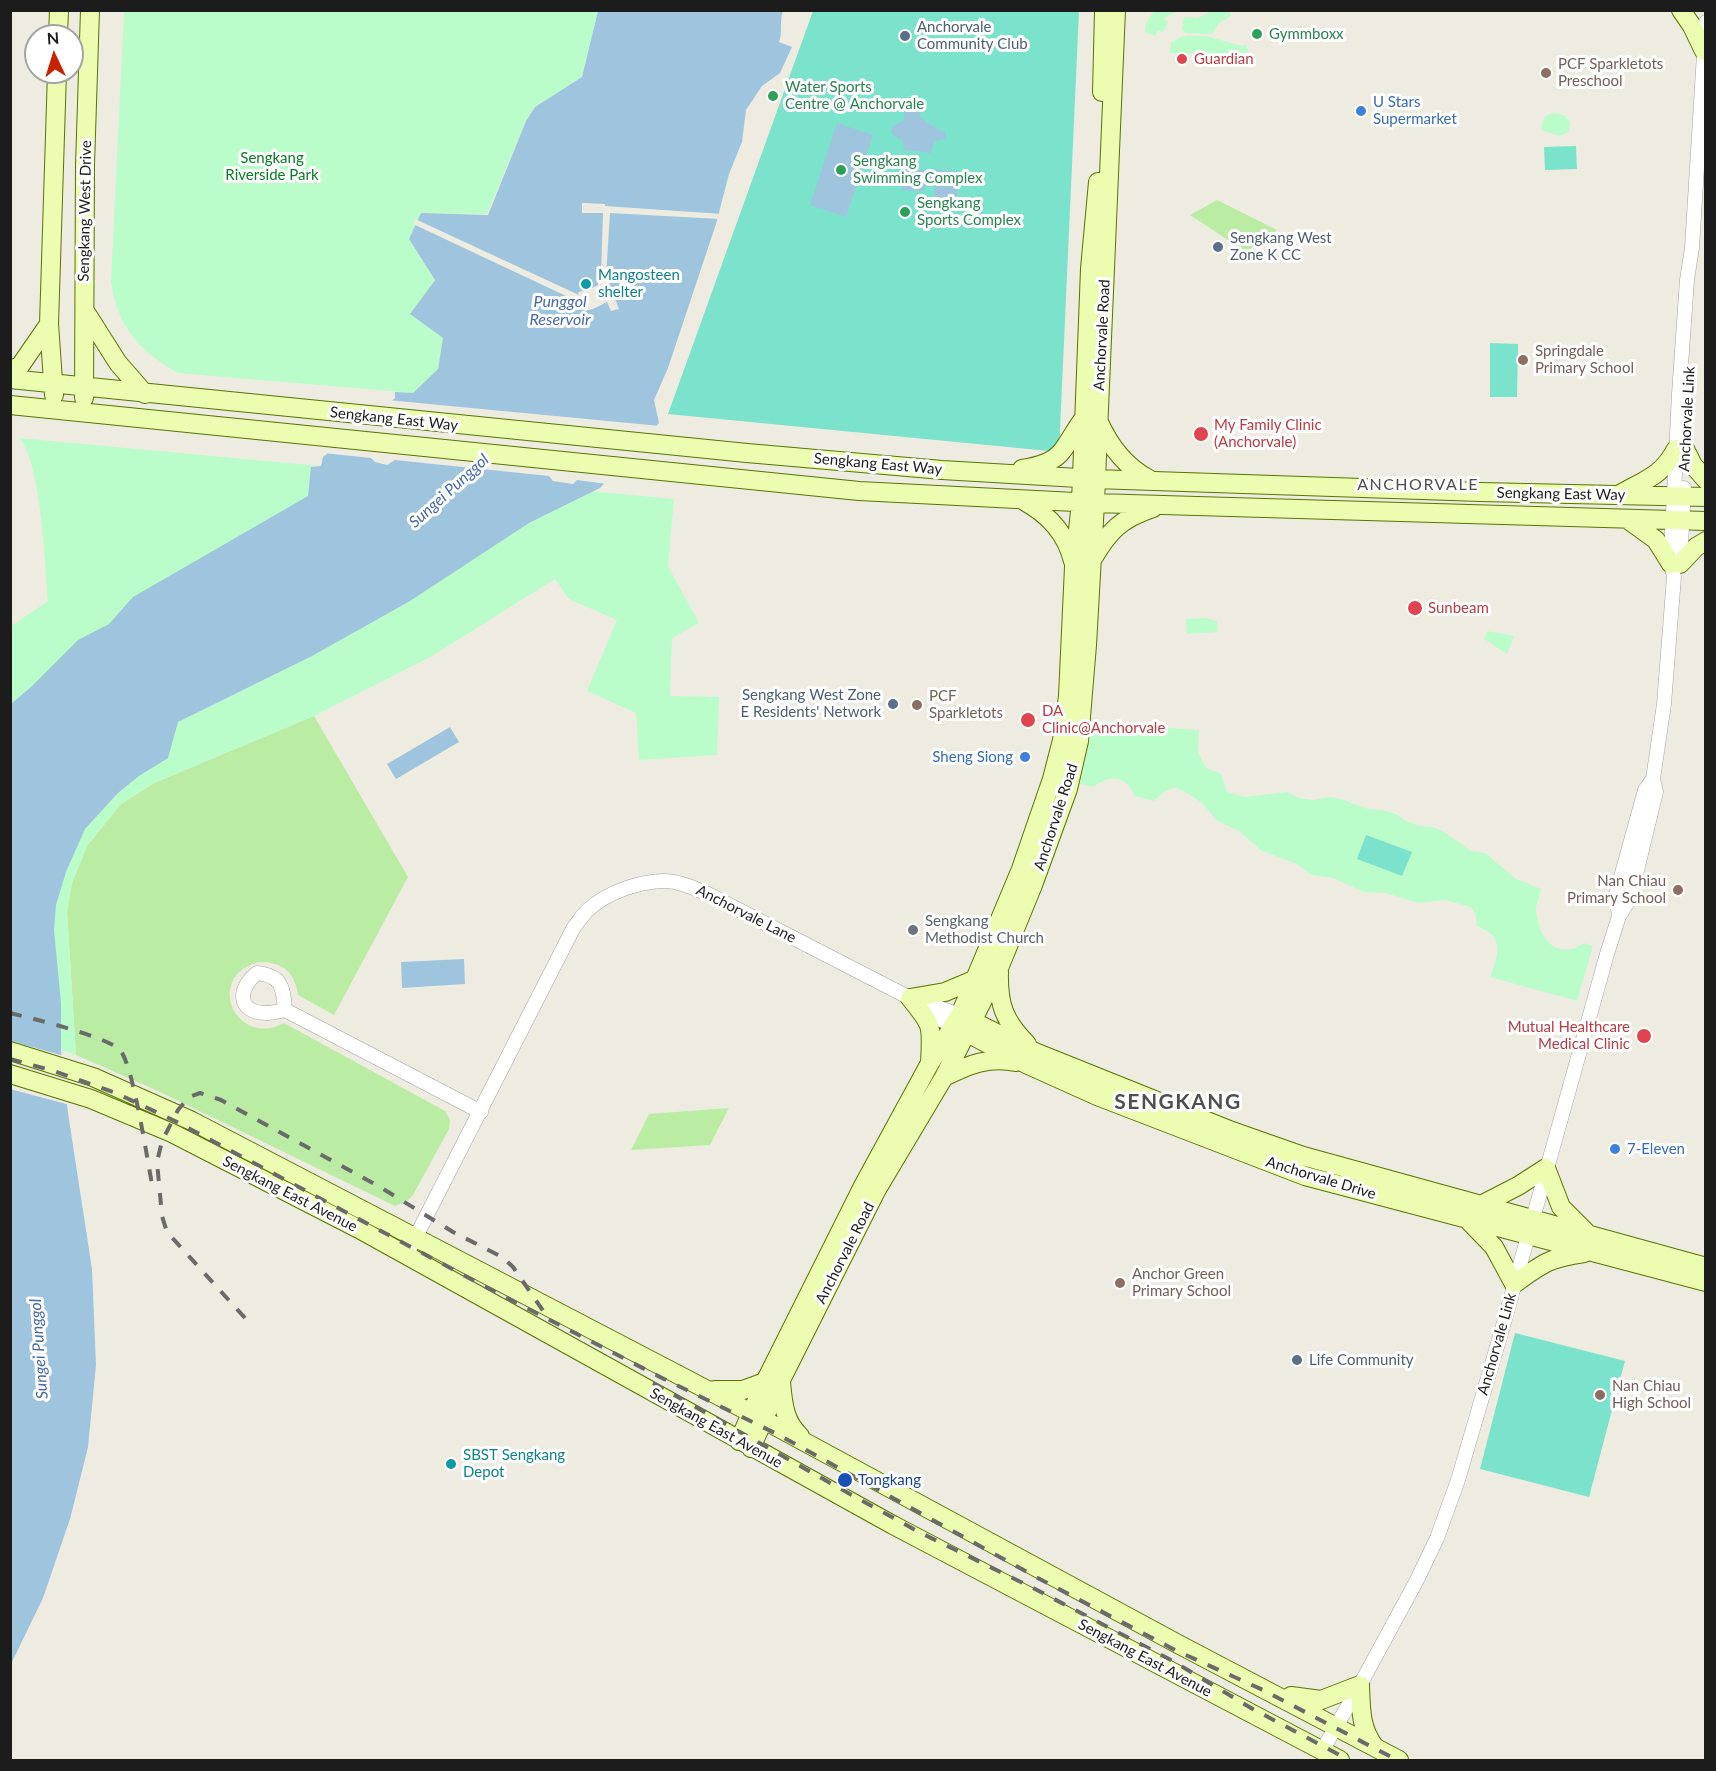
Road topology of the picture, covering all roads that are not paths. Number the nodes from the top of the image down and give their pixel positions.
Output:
1 (90, 10) edge
2 (1681, 10) edge
3 (1111, 14) edge
4 (1706, 22) edge
5 (1704, 44) edge
6 (57, 84) edge
7 (84, 309) junction
8 (49, 324) junction
9 (10, 370) edge
10 (10, 379) edge
11 (53, 384) junction
12 (84, 387) junction
13 (151, 394) junction
14 (10, 405) edge
15 (55, 409) junction
16 (83, 412) junction
17 (1091, 418) junction
18 (1680, 449) junction
19 (1005, 473) junction
20 (1088, 478) junction
21 (1152, 480) junction
22 (1706, 480) edge
23 (1618, 495) junction
24 (1679, 496) junction
25 (1706, 497) edge
26 (1023, 500) junction
27 (1088, 503) junction
28 (1163, 505) junction
29 (1624, 518) junction
30 (1678, 520) junction
31 (1706, 521) edge
32 (1706, 541) edge
33 (1083, 565) junction
34 (1675, 568) junction
35 (999, 968) junction
36 (976, 979) junction
37 (910, 998) junction
38 (285, 1010) dead end
39 (964, 1024) junction
40 (10, 1051) edge
41 (1030, 1058) junction
42 (930, 1063) junction
43 (10, 1074) edge
44 (944, 1077) junction
45 (481, 1112) junction
46 (1546, 1168) junction
47 (1481, 1205) junction
48 (1466, 1218) junction
49 (1530, 1227) junction
50 (416, 1237) junction
51 (1590, 1244) junction
52 (407, 1254) junction
53 (1706, 1267) edge
54 (1706, 1282) edge
55 (1514, 1284) junction
56 (773, 1381) junction
57 (709, 1390) junction
58 (758, 1416) junction
59 (807, 1443) junction
60 (745, 1445) junction
61 (1360, 1685) junction
62 (1271, 1692) junction
63 (1336, 1726) junction
64 (1377, 1750) junction
65 (1322, 1751) junction
66 (1340, 1761) edge
67 (1399, 1761) edge

1 - 7 main road, Sengkang West Drive
2 - 5 main road
3 - 17 main road, Anchorvale Road
4 - 5 street, Anchorvale Link
5 - 18 street, Anchorvale Link
6 - 8 main road
7 - 12 main road, Sengkang West Drive
7 - 13 main road
8 - 9 main road
8 - 11 main road
10 - 11 main road, Sengkang East Way
11 - 12 main road, Sengkang East Way
11 - 15 main road
12 - 13 main road, Sengkang East Way
12 - 16 main road, Sengkang West Drive
13 - 19 main road, Sengkang East Way
14 - 15 main road, Sengkang East Way
15 - 16 main road, Sengkang East Way
16 - 26 main road, Sengkang East Way
17 - 19 main road
17 - 20 main road, Anchorvale Road
17 - 21 main road
18 - 22 main road
18 - 23 main road
18 - 24 street, Anchorvale Link
19 - 20 main road, Sengkang East Way
20 - 21 main road, Sengkang East Way
20 - 27 main road, Anchorvale Road
21 - 23 main road, Sengkang East Way
23 - 24 main road, Sengkang East Way
24 - 25 main road, Sengkang East Way
24 - 30 street, Anchorvale Link
26 - 27 main road, Sengkang East Way
26 - 33 main road
27 - 28 main road, Sengkang East Way
27 - 33 main road, Anchorvale Road
28 - 29 main road, Sengkang East Way
28 - 33 main road
29 - 30 main road, Sengkang East Way
29 - 34 main road
30 - 31 main road, Sengkang East Way
30 - 34 street, Anchorvale Link
32 - 34 main road
33 - 35 main road, Anchorvale Road
33 - 36 main road, Anchorvale Road
34 - 46 street, Anchorvale Link
35 - 39 main road, Anchorvale Road
35 - 41 main road
36 - 37 main road
36 - 39 main road, Anchorvale Road
37 - 39 street, Anchorvale Lane
37 - 42 main road
37 - 45 street, Anchorvale Lane
38 - 45 street
39 - 41 main road, Anchorvale Drive
39 - 42 main road, Anchorvale Road
39 - 44 main road, Anchorvale Road
40 - 50 main road, Sengkang East Avenue
41 - 44 main road
41 - 47 main road, Anchorvale Drive
41 - 48 main road, Anchorvale Drive
42 - 56 main road, Anchorvale Road
43 - 52 main road, Sengkang East Avenue
44 - 56 main road, Anchorvale Road
45 - 50 street, Anchorvale Lane
46 - 47 main road
46 - 49 street, Anchorvale Link
46 - 51 main road
47 - 49 main road, Anchorvale Drive
48 - 49 main road, Anchorvale Drive
48 - 55 main road
49 - 51 main road, Anchorvale Drive
49 - 55 street, Anchorvale Link
50 - 52 street, Anchorvale Lane
50 - 57 main road, Sengkang East Avenue
51 - 53 main road, Anchorvale Drive
51 - 54 main road, Anchorvale Drive
51 - 55 main road
52 - 60 main road, Sengkang East Avenue
55 - 61 street, Anchorvale Link
56 - 57 main road
56 - 58 main road, Anchorvale Road
56 - 59 main road
57 - 58 main road, Sengkang East Avenue
58 - 59 main road, Sengkang East Avenue
58 - 60 main road, Anchorvale Road
59 - 62 main road, Sengkang East Avenue
60 - 65 main road, Sengkang East Avenue
61 - 62 main road
61 - 63 street, Anchorvale Link
61 - 64 main road
62 - 63 main road, Sengkang East Avenue
63 - 64 main road, Sengkang East Avenue
63 - 65 street, Anchorvale Link
64 - 67 main road, Sengkang East Avenue
65 - 66 main road, Sengkang East Avenue

